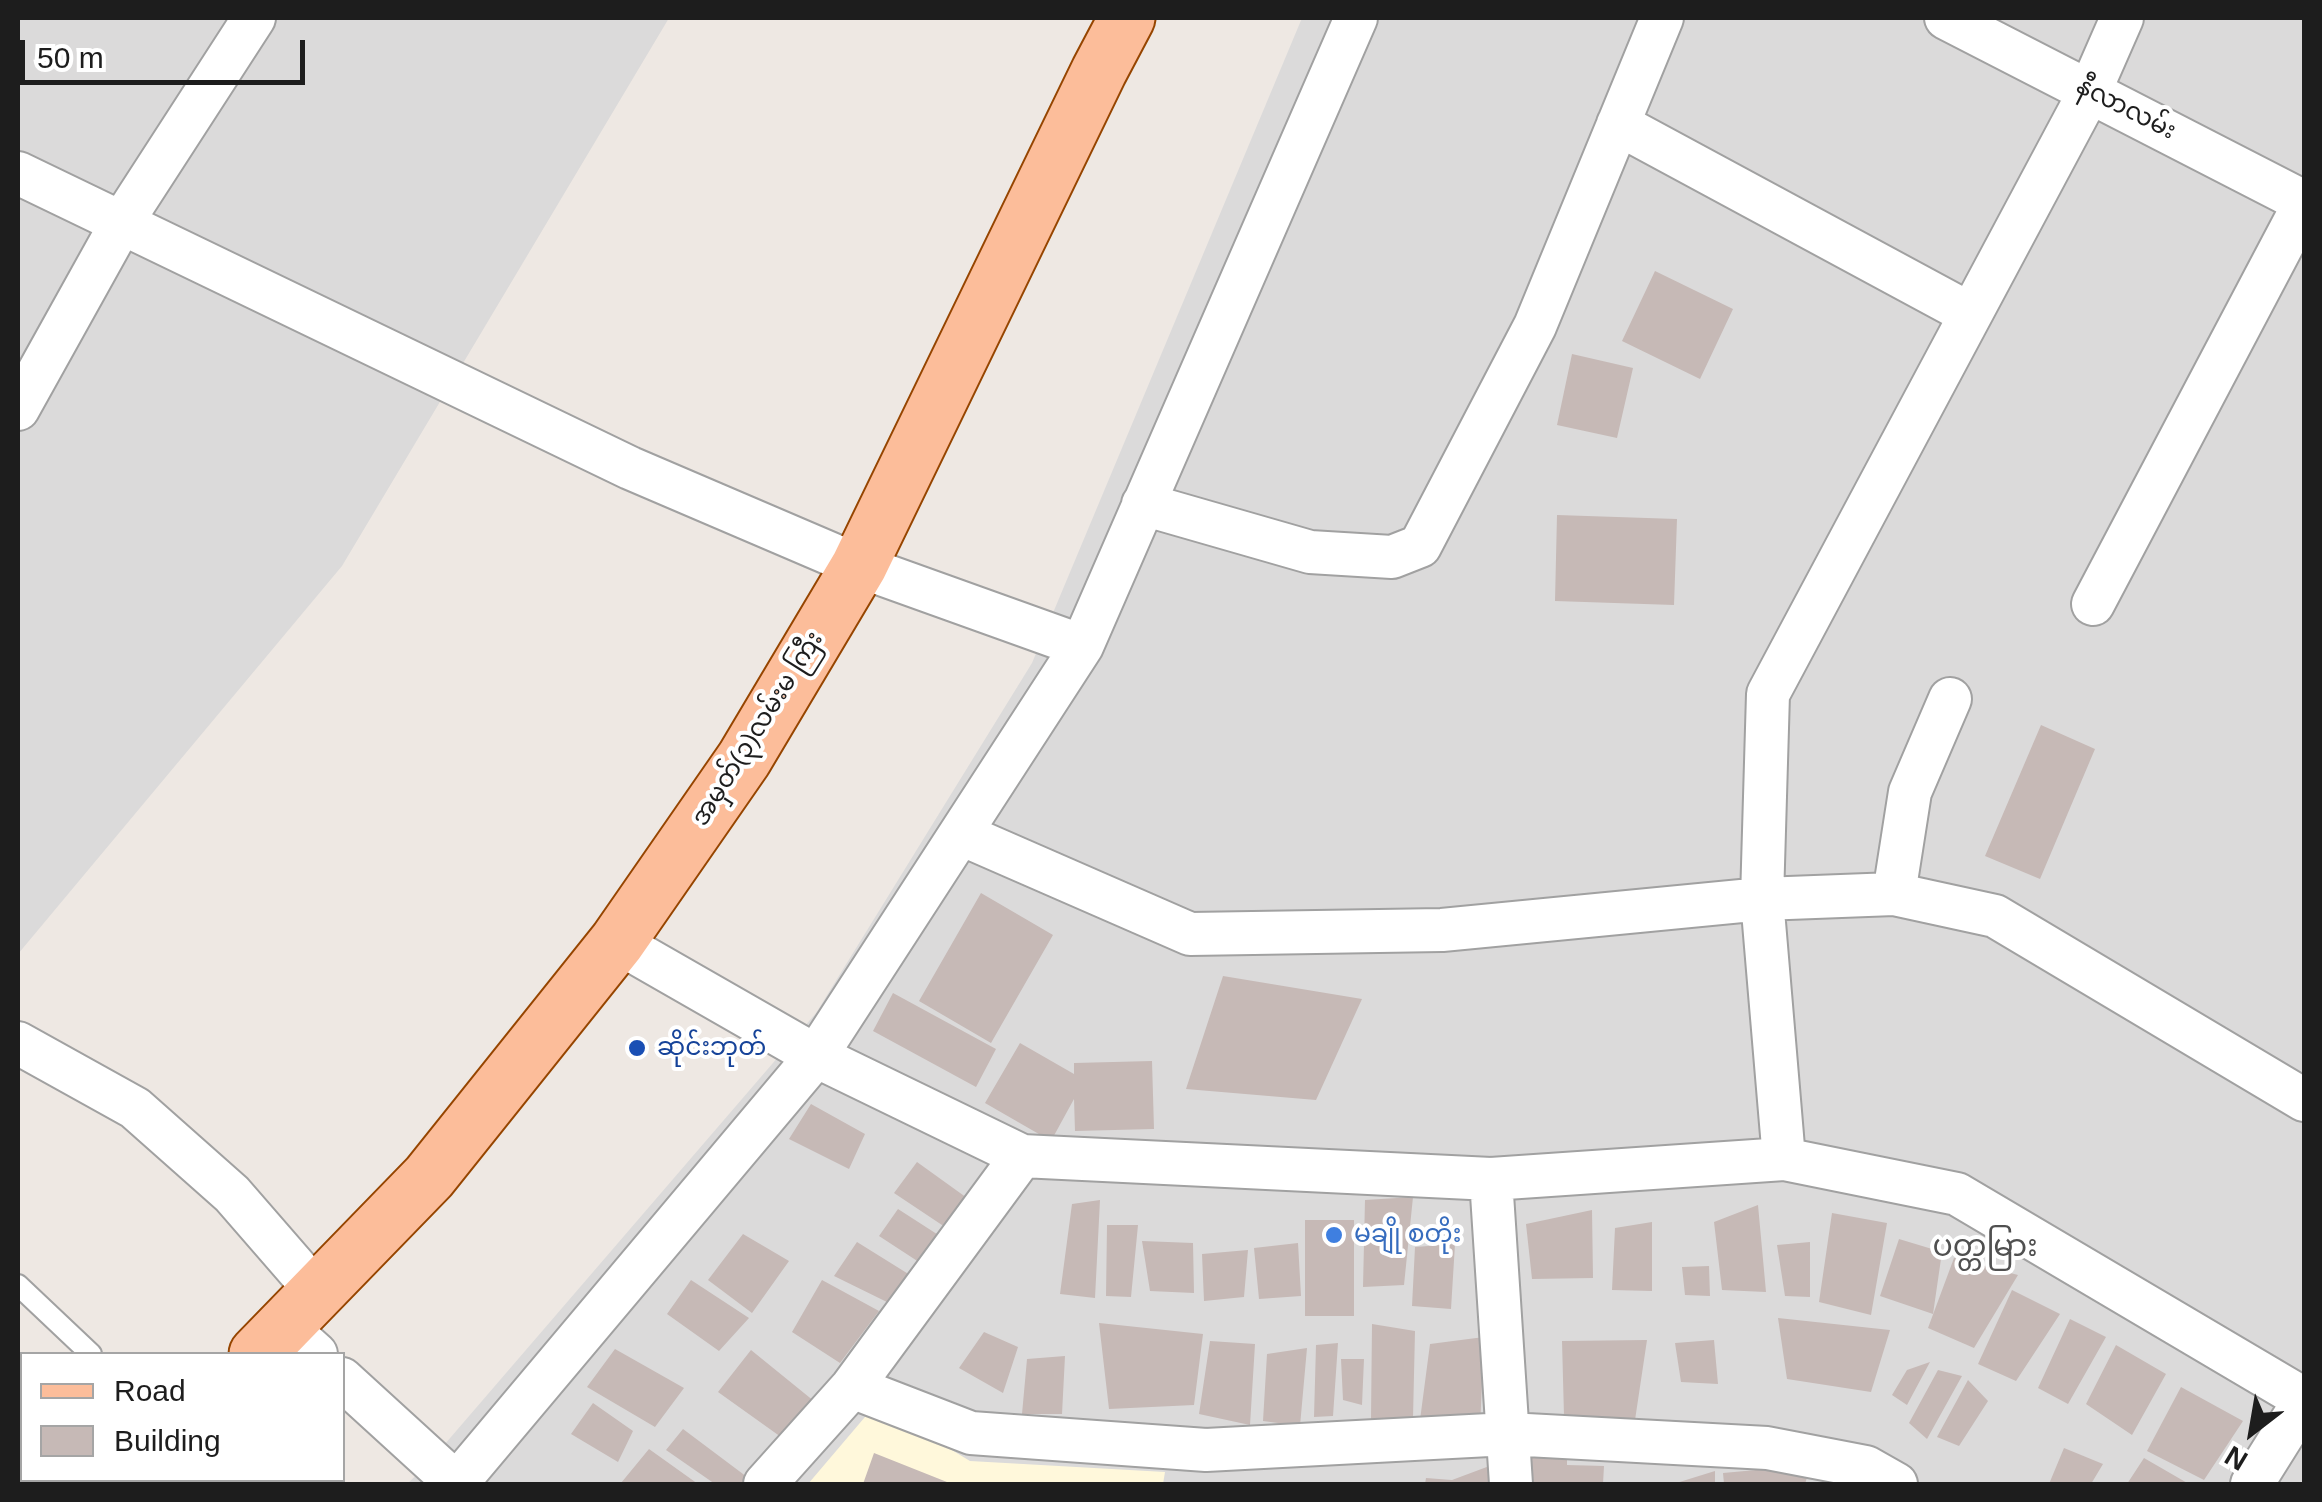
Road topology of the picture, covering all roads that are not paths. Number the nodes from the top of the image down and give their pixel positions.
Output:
1 (254, 18) edge
2 (1127, 18) edge
3 (1356, 18) edge
4 (1662, 18) edge
5 (1946, 18) edge
6 (2122, 18) edge
7 (2090, 91) junction
8 (1618, 124) junction
9 (18, 173) edge
10 (2304, 203) edge
11 (122, 222) junction
12 (1970, 314) junction
13 (18, 409) edge
14 (1143, 504) junction
15 (859, 566) junction
16 (2093, 604) dead end
17 (1082, 646) junction
18 (1950, 699) dead end
19 (961, 834) junction
20 (1894, 894) junction
21 (1762, 899) junction
22 (617, 942) junction
23 (18, 1043) edge
24 (816, 1056) junction
25 (2304, 1100) edge
26 (1022, 1156) junction
27 (1784, 1159) junction
28 (1491, 1179) junction
29 (18, 1284) edge
30 (294, 1332) edge
31 (89, 1352) edge
32 (345, 1382) edge
33 (852, 1387) junction
34 (2304, 1400) edge
35 (1508, 1434) junction
36 (1204, 1467) edge
37 (457, 1484) edge
38 (766, 1484) edge
39 (1511, 1484) edge
40 (1896, 1484) edge
41 (2252, 1484) edge

1 - 11 street
2 - 15 main road, အမှတ်(၃)လမ်းမ ကြီး
3 - 14 street
4 - 8 street
5 - 7 street, နီလာလမ်း
6 - 7 street
7 - 10 street, နီလာလမ်း
7 - 12 street
8 - 12 street
8 - 14 street
9 - 11 street
10 - 16 street
11 - 13 street
11 - 15 street
12 - 21 street
14 - 17 street
15 - 17 street
15 - 22 main road, အမှတ်(၃)လမ်းမ ကြီး
17 - 19 street
18 - 20 street
19 - 21 street
19 - 24 street
20 - 21 street
20 - 25 street
21 - 27 street
22 - 24 street
22 - 30 main road, အမှတ်(၃)လမ်းမ ကြီး
23 - 30 street
24 - 26 street
24 - 37 street
26 - 28 street
26 - 33 street
27 - 28 street
27 - 34 street
28 - 35 street
29 - 31 lane
32 - 37 street
33 - 36 street
33 - 38 street
34 - 41 street
35 - 36 street
35 - 39 street
35 - 40 street

